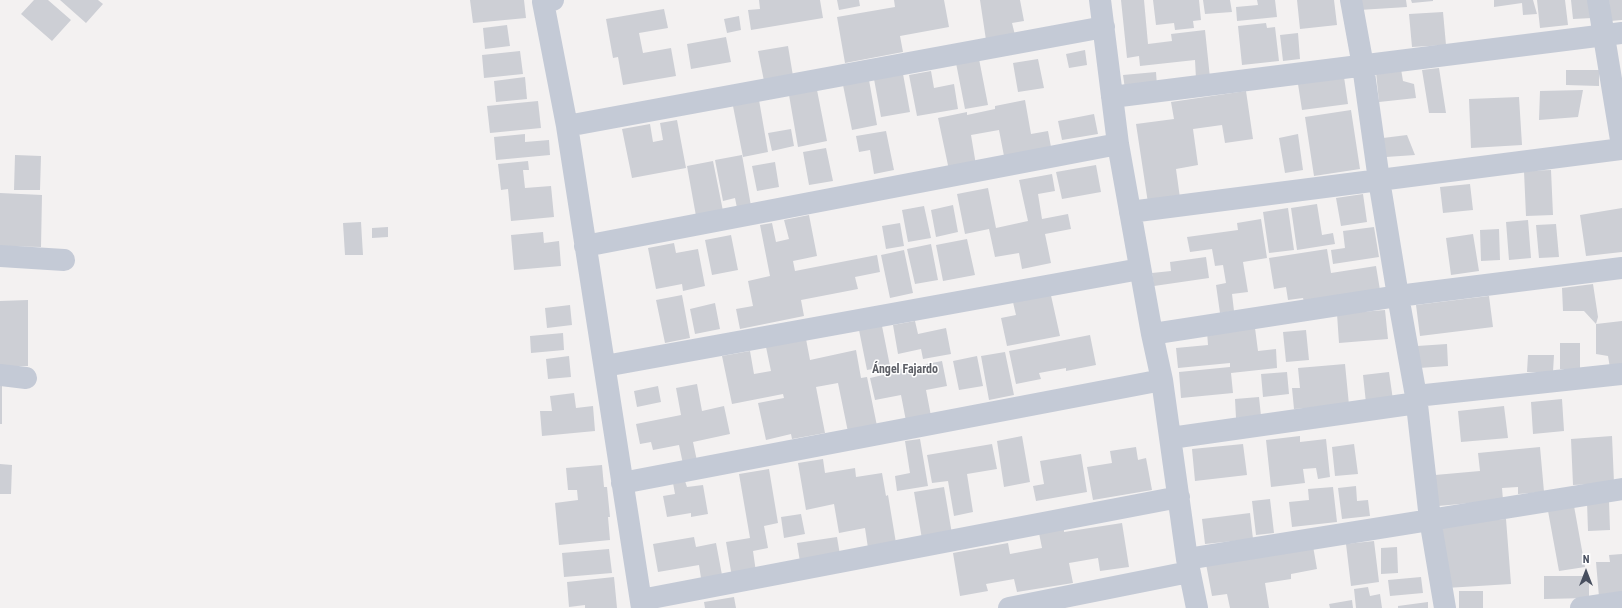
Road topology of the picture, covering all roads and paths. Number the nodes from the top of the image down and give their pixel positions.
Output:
1 (553, 0) edge
2 (1100, 0) edge
3 (1351, 0) edge
4 (1598, 0) edge
5 (1104, 26) junction
6 (1613, 34) edge
7 (1363, 66) junction
8 (1112, 97) junction
9 (567, 126) junction
10 (1118, 144) junction
11 (1622, 146) edge
12 (1622, 149) edge
13 (1379, 180) junction
14 (1130, 212) junction
15 (585, 246) junction
16 (0, 256) edge
17 (64, 260) dead end
18 (1622, 268) edge
19 (1140, 269) junction
20 (1398, 296) junction
21 (1152, 334) junction
22 (605, 366) junction
23 (1622, 374) edge
24 (0, 375) edge
25 (26, 378) dead end
26 (1162, 380) junction
27 (1416, 400) junction
28 (1171, 438) junction
29 (622, 483) junction
30 (1622, 490) edge
31 (1179, 497) junction
32 (1430, 519) junction
33 (1188, 566) junction
34 (1622, 602) edge
35 (642, 604) edge
36 (1008, 608) edge
37 (1197, 608) edge
38 (1445, 608) edge
39 (1581, 608) edge

1 - 9 street
2 - 5 street
3 - 7 street
4 - 6 street
5 - 8 street
5 - 9 street
6 - 7 street
6 - 11 street
7 - 8 street
7 - 13 street
8 - 10 street
9 - 15 street
10 - 14 street
10 - 15 street
12 - 13 street
13 - 14 street
13 - 20 street
14 - 19 street
15 - 22 street
16 - 17 street
18 - 20 street
19 - 21 street
19 - 22 street
20 - 21 street
20 - 27 street
21 - 26 street
22 - 29 street
23 - 27 street
24 - 25 street
26 - 28 street
26 - 29 street
27 - 28 street
27 - 32 street
28 - 31 street
29 - 35 street
30 - 32 street
31 - 33 street
31 - 35 street
32 - 33 street
32 - 38 street
33 - 36 street
33 - 37 street
34 - 39 street

